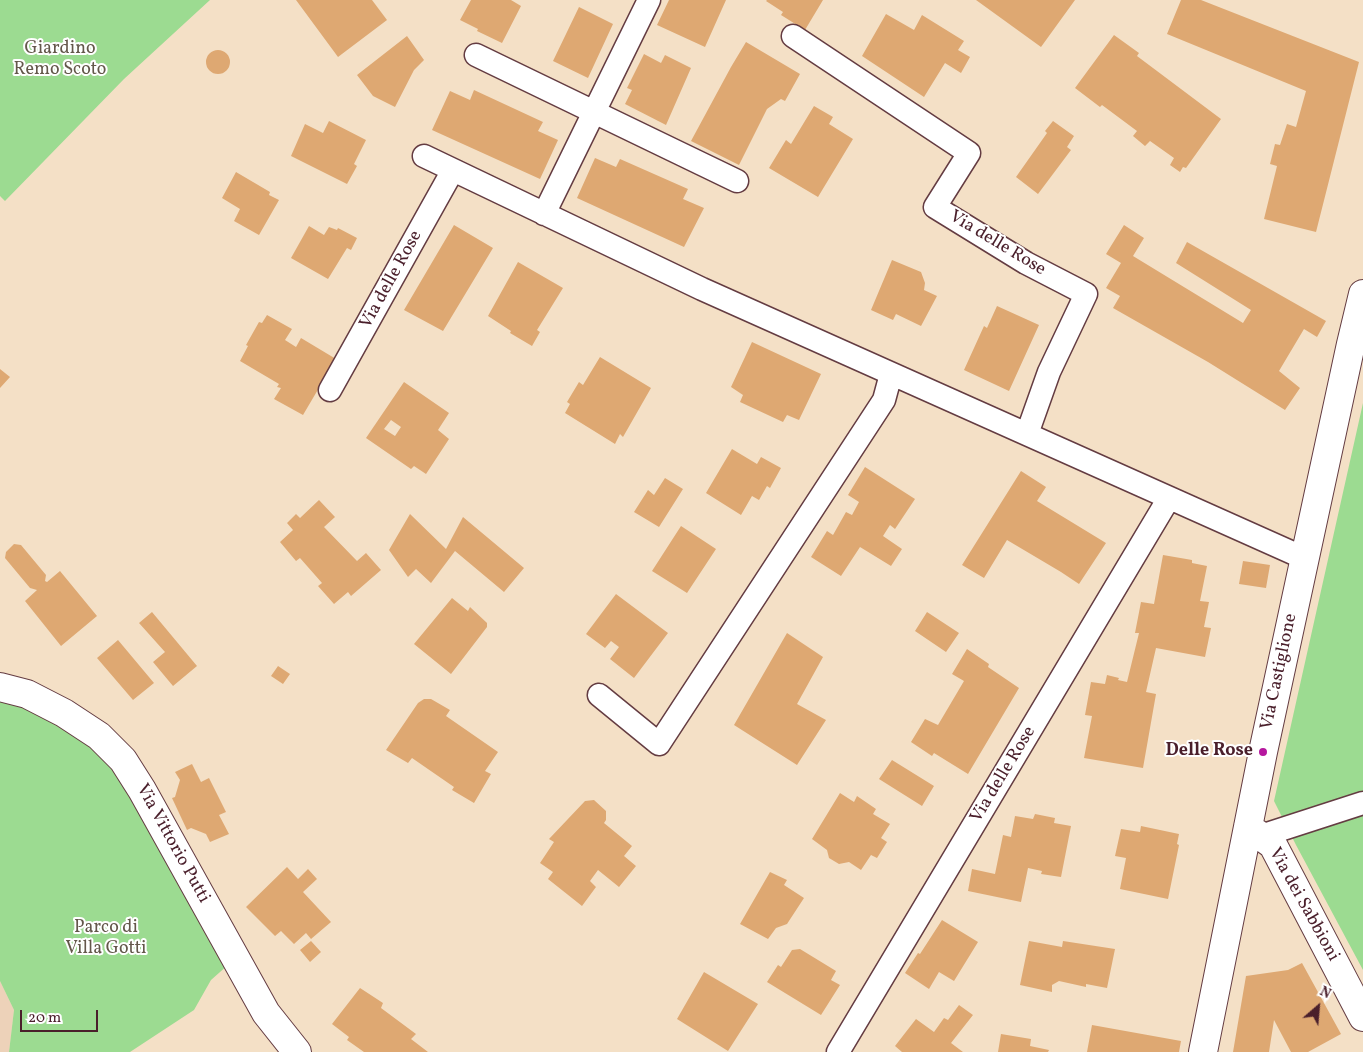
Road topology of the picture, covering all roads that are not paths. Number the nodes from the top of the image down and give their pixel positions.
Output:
1 (649, 0) edge
2 (793, 36) dead end
3 (476, 55) dead end
4 (594, 112) junction
5 (424, 156) dead end
6 (453, 170) junction
7 (737, 180) dead end
8 (544, 214) junction
9 (1363, 294) edge
10 (891, 374) junction
11 (330, 390) dead end
12 (1027, 434) junction
13 (1169, 498) junction
14 (1304, 558) junction
15 (0, 687) edge
16 (599, 695) dead end
17 (1363, 803) edge
18 (1254, 831) junction
19 (1363, 1017) edge
20 (297, 1052) edge
21 (838, 1052) edge
22 (1203, 1052) edge

1 - 4 street
2 - 12 street, Via delle Rose
3 - 4 street
4 - 7 street
4 - 8 street
5 - 6 street
6 - 8 street
6 - 11 street, Via delle Rose
8 - 10 street
9 - 14 street, Via Castiglione
10 - 12 street
10 - 16 street
12 - 13 street
13 - 14 street
13 - 21 street, Via delle Rose
14 - 18 street, Via Castiglione
15 - 20 street, Via Vittorio Putti
17 - 18 street
18 - 19 street, Via dei Sabbioni
18 - 22 street, Via Castiglione

